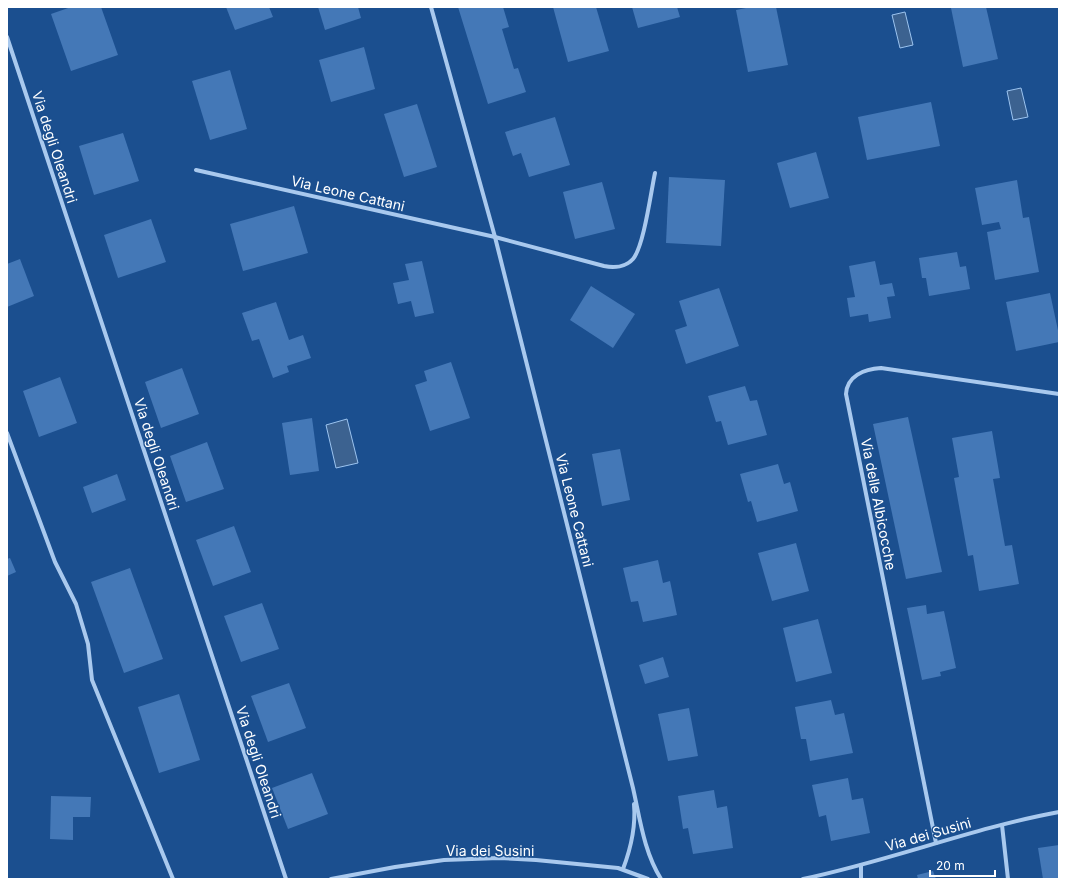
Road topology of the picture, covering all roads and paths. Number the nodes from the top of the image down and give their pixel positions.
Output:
1 (431, 7) edge
2 (7, 37) edge
3 (196, 170) dead end
4 (655, 173) dead end
5 (495, 237) junction
6 (1059, 394) edge
7 (7, 432) edge
8 (633, 788) junction
9 (1059, 812) edge
10 (1002, 825) junction
11 (936, 843) junction
12 (861, 865) junction
13 (623, 869) junction
14 (173, 879) edge
15 (286, 879) edge
16 (331, 879) edge
17 (648, 879) edge
18 (661, 879) edge
19 (803, 879) edge
20 (861, 879) edge
21 (1008, 879) edge

1 - 5 street, Via Leone Cattani
2 - 15 street, Via degli Oleandri
3 - 5 street, Via Leone Cattani
4 - 5 street, Via Leone Cattani
5 - 8 street, Via Leone Cattani
6 - 11 street, Via delle Albicocche
7 - 14 street
8 - 13 street, Via Leone Cattani
8 - 18 street, Via Leone Cattani
9 - 10 street, Via dei Susini
10 - 11 street, Via dei Susini
10 - 21 street
11 - 12 street, Via dei Susini
12 - 19 street, Via dei Susini
12 - 20 street
13 - 16 street, Via dei Susini
13 - 17 street, Via dei Susini

